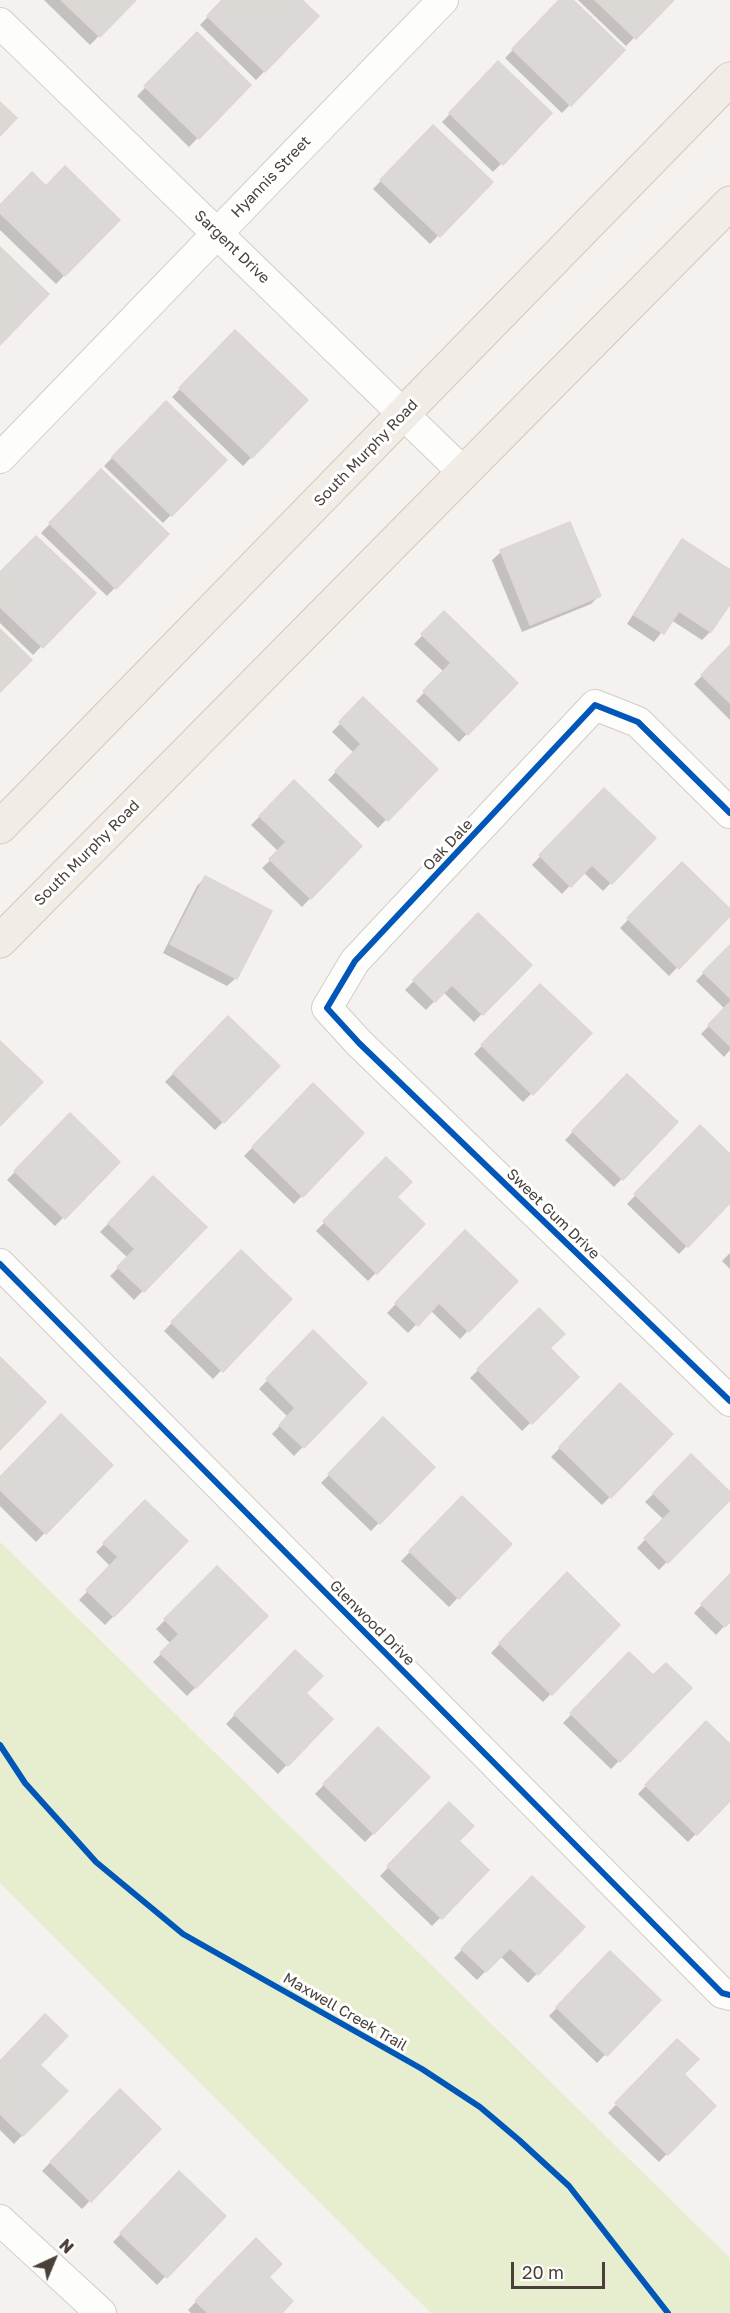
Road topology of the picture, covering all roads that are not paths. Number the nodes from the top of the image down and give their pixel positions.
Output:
1 (443, 0) edge
2 (0, 23) edge
3 (730, 79) edge
4 (730, 203) edge
5 (217, 232) junction
6 (404, 414) junction
7 (0, 458) edge
8 (464, 472) junction
9 (730, 813) edge
10 (0, 826) edge
11 (0, 941) edge
12 (359, 1043) joint
13 (0, 1264) edge
14 (730, 1401) edge
15 (730, 1995) edge
16 (2, 2227) edge
17 (101, 2313) edge

1 - 5 street, Hyannis Street
2 - 5 street, Sargent Drive
3 - 6 main road, South Murphy Road
4 - 8 main road, South Murphy Road
5 - 6 street, Sargent Drive
5 - 7 street, Hyannis Street
6 - 8 street, Sargent Drive
6 - 10 main road, South Murphy Road
8 - 11 main road, South Murphy Road
9 - 12 street, Oak Dale
12 - 14 street, Sweet Gum Drive
13 - 15 street, Glenwood Drive
16 - 17 street

